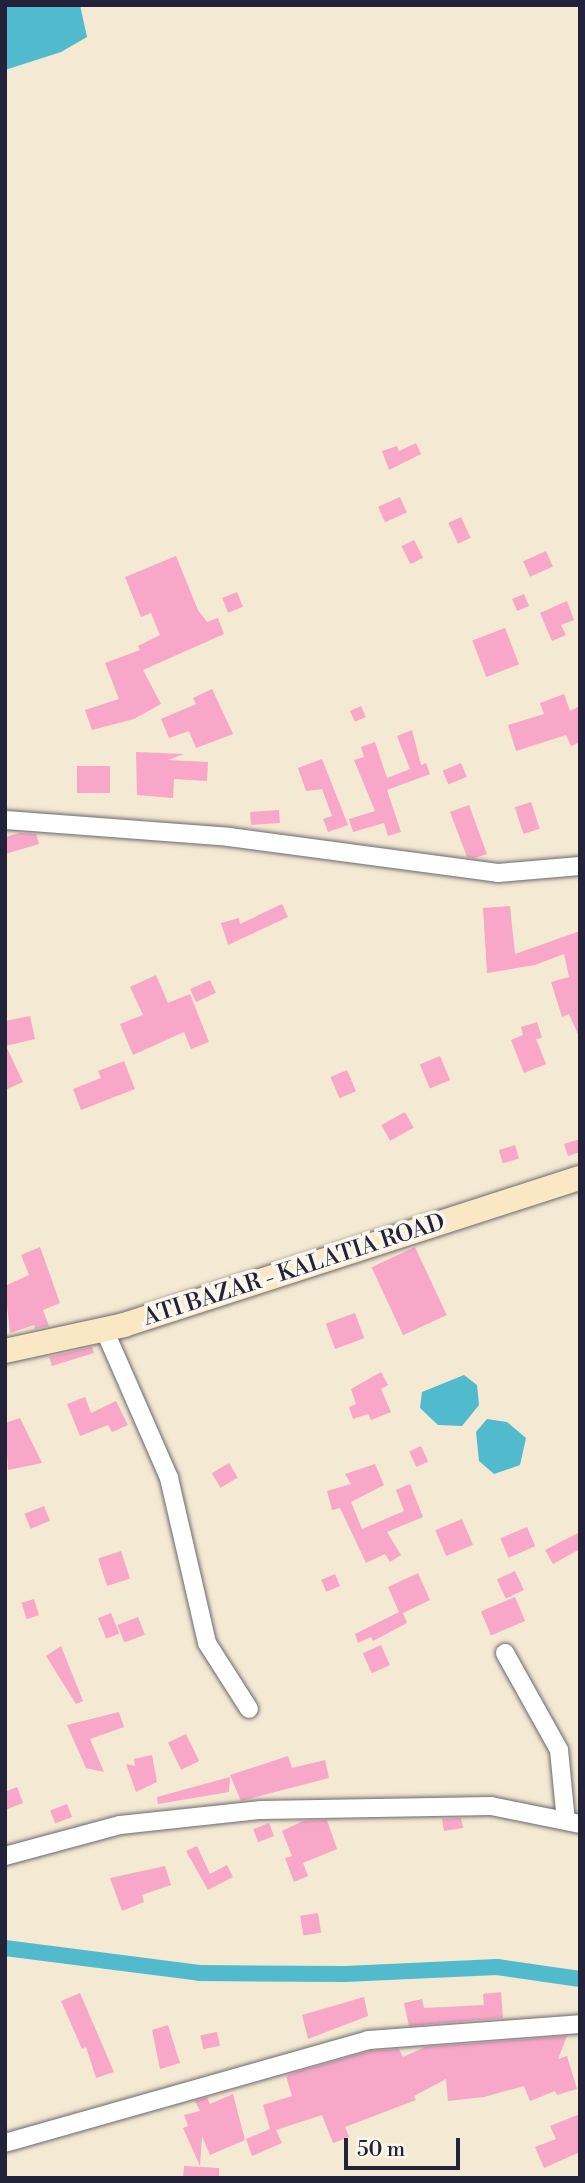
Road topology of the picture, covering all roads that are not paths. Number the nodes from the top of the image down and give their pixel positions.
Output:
1 (5, 820) edge
2 (580, 866) edge
3 (580, 1178) edge
4 (104, 1329) junction
5 (5, 1351) edge
6 (505, 1653) dead end
7 (249, 1709) dead end
8 (573, 1823) edge
9 (5, 1856) edge
10 (580, 2024) edge
11 (5, 2144) edge

1 - 2 street
3 - 4 main road, ATI BAZAR - KALATIA ROAD
4 - 5 main road, ATI BAZAR - KALATIA ROAD
4 - 7 street
6 - 8 street
8 - 9 street
10 - 11 street

